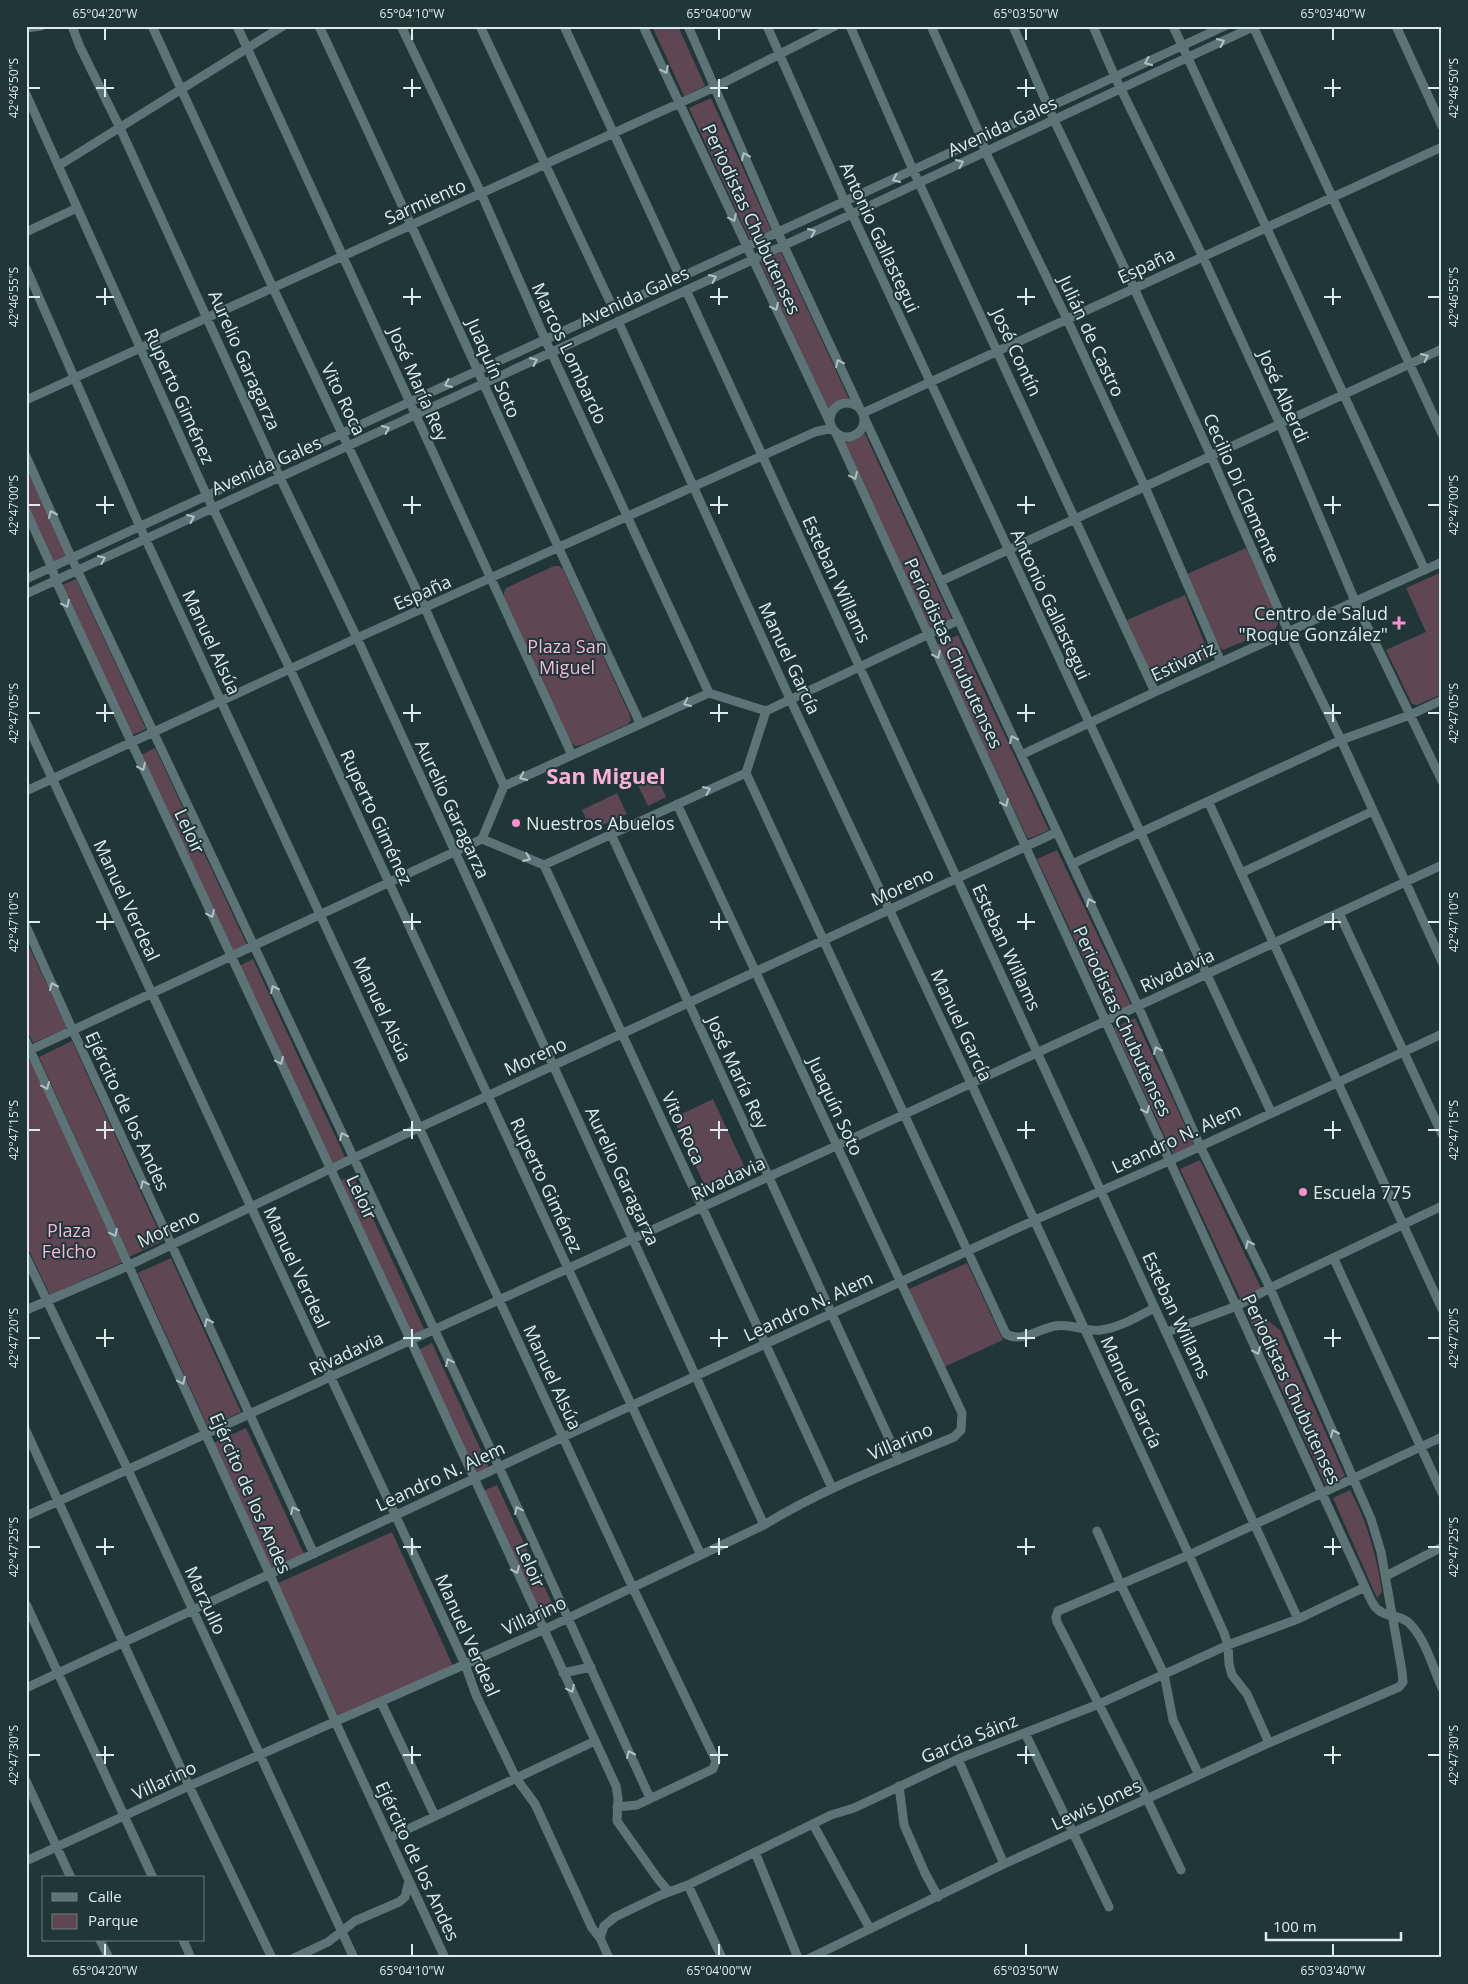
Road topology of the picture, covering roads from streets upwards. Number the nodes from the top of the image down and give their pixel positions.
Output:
1 (41, 26) edge
2 (72, 26) edge
3 (152, 26) edge
4 (237, 26) edge
5 (283, 26) edge
6 (319, 26) edge
7 (401, 26) edge
8 (480, 26) edge
9 (564, 26) edge
10 (643, 26) edge
11 (688, 26) edge
12 (768, 26) edge
13 (835, 26) edge
14 (850, 26) edge
15 (931, 26) edge
16 (1013, 26) edge
17 (1093, 26) edge
18 (1173, 26) edge
19 (1225, 26) edge
20 (1254, 26) edge
21 (1396, 26) edge
22 (26, 28) edge
23 (1182, 46) junction
24 (248, 48) junction
25 (781, 54) junction
26 (1188, 58) junction
27 (1115, 77) junction
28 (715, 87) junction
29 (182, 89) junction
30 (1121, 89) junction
31 (26, 94) edge
32 (680, 103) junction
33 (1050, 108) junction
34 (1054, 120) junction
35 (1442, 126) edge
36 (120, 128) junction
37 (613, 133) junction
38 (982, 139) junction
39 (1442, 146) edge
40 (985, 152) junction
41 (545, 164) junction
42 (58, 166) junction
43 (913, 170) junction
44 (919, 182) junction
45 (481, 193) junction
46 (1332, 197) junction
47 (845, 202) junction
48 (77, 208) junction
49 (852, 214) junction
50 (412, 224) junction
51 (1266, 227) junction
52 (26, 232) edge
53 (778, 233) junction
54 (784, 245) junction
55 (747, 247) junction
56 (344, 255) junction
57 (1203, 257) junction
58 (752, 260) junction
59 (26, 268) edge
60 (680, 277) junction
61 (273, 288) junction
62 (1134, 288) junction
63 (686, 290) junction
64 (613, 308) junction
65 (208, 318) junction
66 (1067, 320) junction
67 (618, 321) junction
68 (545, 339) junction
69 (141, 348) junction
70 (1442, 349) edge
71 (998, 351) junction
72 (552, 353) junction
73 (1409, 364) junction
74 (477, 370) junction
75 (75, 378) junction
76 (483, 383) junction
77 (930, 383) junction
78 (1344, 395) junction
79 (26, 400) edge
80 (409, 402) junction
81 (862, 413) junction
82 (415, 415) junction
83 (1280, 424) junction
84 (833, 428) junction
85 (342, 434) junction
86 (1442, 434) edge
87 (349, 446) junction
88 (26, 456) edge
89 (762, 456) junction
90 (1211, 456) junction
91 (274, 465) junction
92 (282, 476) junction
93 (1145, 487) junction
94 (695, 488) junction
95 (207, 496) junction
96 (214, 507) junction
97 (26, 511) edge
98 (629, 517) junction
99 (1076, 519) junction
100 (140, 527) junction
101 (146, 539) junction
102 (558, 549) junction
103 (1008, 550) junction
104 (72, 559) junction
105 (1442, 562) edge
106 (52, 568) junction
107 (78, 570) junction
108 (1425, 570) junction
109 (26, 579) edge
110 (492, 579) junction
111 (56, 581) junction
112 (941, 581) junction
113 (26, 594) edge
114 (1355, 601) junction
115 (425, 608) junction
116 (959, 620) junction
117 (1288, 631) junction
118 (927, 634) junction
119 (358, 638) junction
120 (1220, 662) junction
121 (860, 667) junction
122 (290, 669) junction
123 (1155, 692) junction
124 (709, 693) junction
125 (790, 699) junction
126 (1442, 700) edge
127 (222, 701) junction
128 (766, 711) junction
129 (1410, 714) junction
130 (26, 722) edge
131 (640, 723) junction
132 (1088, 724) junction
133 (154, 732) junction
134 (1340, 740) junction
135 (130, 743) junction
136 (572, 755) junction
137 (1021, 755) junction
138 (746, 773) junction
139 (53, 779) junction
140 (1442, 781) edge
141 (504, 786) junction
142 (26, 791) edge
143 (1208, 801) junction
144 (677, 804) junction
145 (1373, 811) junction
146 (1058, 832) junction
147 (1141, 833) junction
148 (611, 834) junction
149 (482, 839) junction
150 (1025, 847) junction
151 (455, 853) junction
152 (1072, 864) junction
153 (544, 865) junction
154 (1442, 865) edge
155 (1241, 873) junction
156 (957, 878) junction
157 (1405, 882) junction
158 (390, 883) junction
159 (889, 910) junction
160 (1339, 913) junction
161 (321, 915) junction
162 (26, 926) edge
163 (824, 940) junction
164 (1273, 943) junction
165 (254, 946) junction
166 (230, 956) junction
167 (1442, 962) edge
168 (756, 972) junction
169 (1207, 974) junction
170 (152, 992) junction
171 (688, 1003) junction
172 (1138, 1006) junction
173 (1106, 1021) junction
174 (73, 1031) junction
175 (623, 1033) junction
176 (1442, 1034) edge
177 (28, 1048) edge
178 (1404, 1051) junction
179 (1037, 1052) junction
180 (554, 1065) junction
181 (1337, 1082) junction
182 (971, 1083) junction
183 (488, 1096) junction
184 (1271, 1112) junction
185 (904, 1114) junction
186 (419, 1127) junction
187 (1442, 1134) edge
188 (836, 1146) junction
189 (1200, 1146) junction
190 (353, 1158) junction
191 (1169, 1161) junction
192 (330, 1169) junction
193 (769, 1177) junction
194 (1101, 1191) junction
195 (1442, 1206) edge
196 (251, 1207) junction
197 (703, 1207) junction
198 (1035, 1220) junction
199 (1402, 1224) junction
200 (634, 1239) junction
201 (172, 1244) junction
202 (968, 1251) junction
203 (26, 1257) edge
204 (1334, 1259) junction
205 (129, 1265) junction
206 (568, 1268) junction
207 (900, 1282) junction
208 (1270, 1288) junction
209 (499, 1300) junction
210 (47, 1302) junction
211 (1237, 1306) junction
212 (1156, 1308) junction
213 (1442, 1309) edge
214 (26, 1310) edge
215 (832, 1314) junction
216 (434, 1330) junction
217 (1086, 1330) junction
218 (1167, 1332) junction
219 (411, 1341) junction
220 (766, 1344) junction
221 (697, 1375) junction
222 (330, 1378) junction
223 (632, 1405) junction
224 (250, 1414) junction
225 (962, 1422) joint
226 (26, 1431) edge
227 (206, 1434) junction
228 (562, 1437) junction
229 (1442, 1437) edge
230 (1420, 1447) junction
231 (899, 1460) junction
232 (499, 1467) junction
233 (128, 1470) junction
234 (474, 1478) junction
235 (1353, 1478) junction
236 (832, 1488) junction
237 (1322, 1493) junction
238 (1442, 1494) edge
239 (59, 1501) junction
240 (396, 1514) junction
241 (26, 1516) edge
242 (764, 1524) junction
243 (1255, 1524) junction
244 (1098, 1531) dead end
245 (1442, 1547) edge
246 (314, 1554) junction
247 (700, 1554) junction
248 (1189, 1555) junction
249 (270, 1575) junction
250 (1386, 1576) junction
251 (1120, 1583) junction
252 (632, 1586) junction
253 (1365, 1587) junction
254 (26, 1604) edge
255 (193, 1611) junction
256 (1393, 1615) junction
257 (567, 1618) junction
258 (1298, 1618) junction
259 (542, 1630) junction
260 (124, 1643) junction
261 (1228, 1644) junction
262 (465, 1664) junction
263 (591, 1667) junction
264 (59, 1673) junction
265 (563, 1673) junction
266 (1164, 1674) junction
267 (1399, 1687) joint
268 (26, 1688) edge
269 (1442, 1688) edge
270 (381, 1702) junction
271 (1099, 1704) junction
272 (335, 1721) junction
273 (1026, 1733) junction
274 (595, 1741) junction
275 (1269, 1743) junction
276 (259, 1755) junction
277 (958, 1759) junction
278 (1199, 1775) junction
279 (516, 1778) junction
280 (26, 1781) edge
281 (189, 1786) junction
282 (899, 1786) junction
283 (650, 1798) junction
284 (1147, 1799) junction
285 (617, 1807) junction
286 (435, 1816) junction
287 (124, 1817) junction
288 (813, 1824) junction
289 (1074, 1833) junction
290 (389, 1838) junction
291 (57, 1848) junction
292 (755, 1852) junction
293 (26, 1861) edge
294 (1004, 1864) junction
295 (1181, 1870) dead end
296 (70, 1876) edge
297 (152, 1876) edge
298 (409, 1881) junction
299 (688, 1885) junction
300 (669, 1892) junction
301 (938, 1897) junction
302 (1109, 1907) dead end
303 (870, 1929) junction
304 (342, 1932) junction
305 (600, 1938) junction
306 (101, 1942) edge
307 (183, 1942) edge
308 (109, 1958) edge
309 (191, 1958) edge
310 (272, 1958) edge
311 (294, 1958) edge
312 (354, 1958) edge
313 (445, 1958) edge
314 (609, 1958) edge
315 (722, 1958) edge
316 (798, 1958) edge
317 (810, 1958) edge

1 - 22 street
2 - 36 street, Aurelio Garagarza
3 - 29 street, Vito Roca
4 - 24 street, José María Rey
5 - 24 street
6 - 50 street, Juaquín Soto
7 - 45 street, Marcos Lombardo
8 - 41 street
9 - 37 street
10 -> 32 street, Periodistas Chubutenses
11 - 28 street, Periodistas Chubutenses
12 - 25 street, Antonio Gallastegui
13 - 25 street, Sarmiento
14 - 43 street, José Contín
15 - 38 street, Julián de Castro
16 - 33 street, Cecilio Di Clemente
17 - 27 street, José Alberdi
18 - 23 street
19 - 23 street, Avenida Gales
26 -> 20 street, Avenida Gales
20 - 46 street
21 - 35 street
23 - 26 street
23 -> 27 street, Avenida Gales
24 - 29 street
24 - 56 street, José María Rey
25 - 28 street, Sarmiento
25 - 47 street, Antonio Gallastegui
26 - 30 street, Avenida Gales
26 - 51 street
27 - 30 street, José Alberdi
27 - 33 street, Avenida Gales
28 - 32 street, Sarmiento
53 -> 28 street, Periodistas Chubutenses
29 - 36 street
29 - 61 street, Vito Roca
30 - 34 street, Avenida Gales
30 - 57 street, José Alberdi
31 - 42 street, Ruperto Giménez
32 - 37 street, Sarmiento
32 -> 55 street, Periodistas Chubutenses
33 - 34 street, Cecilio Di Clemente
33 - 38 street, Avenida Gales
34 - 40 street, Avenida Gales
34 - 62 street, Cecilio Di Clemente
36 - 42 street
36 - 65 street, Aurelio Garagarza
37 - 41 street, Sarmiento
37 - 60 street
38 - 40 street, Julián de Castro
38 - 43 street, Avenida Gales
39 - 46 street, España
44 -> 40 street, Avenida Gales
40 - 66 street, Julián de Castro
41 - 45 street, Sarmiento
41 - 64 street
42 - 48 street, Ruperto Giménez
43 - 44 street, José Contín
43 -> 47 street, Avenida Gales
44 - 49 street, Avenida Gales
44 - 71 street, José Contín
45 - 50 street, Sarmiento
45 - 68 street, Marcos Lombardo
46 - 51 street, España
46 - 73 street
47 - 49 street, Antonio Gallastegui
47 - 53 street, Avenida Gales
48 - 52 street
48 - 69 street, Ruperto Giménez
54 -> 49 street, Avenida Gales
49 - 77 street, Antonio Gallastegui
50 - 56 street, Sarmiento
50 - 74 street, Juaquín Soto
51 - 57 street, España
51 - 78 street
53 - 54 street, Periodistas Chubutenses
53 - 55 street, Avenida Gales
54 - 58 street, Avenida Gales
81 -> 54 street, Periodistas Chubutenses
55 - 58 street, Periodistas Chubutenses
55 - 60 street, Avenida Gales
56 - 61 street, Sarmiento
56 - 80 street, José María Rey
57 - 62 street, España
57 - 83 street, José Alberdi
63 -> 58 street, Avenida Gales
58 -> 84 street, Periodistas Chubutenses
59 - 75 street, Manuel Alsúa
60 - 64 street, Avenida Gales
61 - 65 street, Sarmiento
61 - 85 street, Vito Roca
62 - 66 street, España
62 - 90 street, Cecilio Di Clemente
63 - 67 street, Avenida Gales
63 - 89 street, Esteban Willams
64 - 68 street, Avenida Gales
65 - 69 street, Sarmiento
65 - 91 street, Aurelio Garagarza
66 - 71 street, España
66 - 93 street, Julián de Castro
67 - 72 street, Avenida Gales
67 - 94 street, Manuel García
68 - 72 street, Marcos Lombardo
68 - 74 street, Avenida Gales
69 - 75 street, Sarmiento
69 - 95 street, Ruperto Giménez
73 -> 70 street
71 - 77 street, España
71 - 99 street, José Contín
76 -> 72 street, Avenida Gales
72 - 98 street, Marcos Lombardo
73 - 78 street
73 - 86 street
74 - 76 street, Juaquín Soto
74 -> 80 street, Avenida Gales
75 - 79 street, Sarmiento
75 - 100 street, Manuel Alsúa
76 - 82 street, Avenida Gales
76 - 102 street, Juaquín Soto
77 - 81 street, España
77 - 103 street, Antonio Gallastegui
78 - 83 street
78 - 108 street
80 - 82 street, José María Rey
80 - 85 street, Avenida Gales
81 - 84 street
81 - 84 street
81 - 112 street, Periodistas Chubutenses
87 -> 82 street, Avenida Gales
82 - 110 street, José María Rey
83 - 90 street
83 - 114 street, José Alberdi
84 - 89 street, España
84 -> 118 street, Periodistas Chubutenses
85 - 87 street, Vito Roca
85 - 91 street, Avenida Gales
87 - 92 street, Avenida Gales
87 - 115 street, Vito Roca
104 -> 88 street, Leloir
89 - 94 street, España
89 - 121 street, Esteban Willams
90 - 93 street
90 - 117 street, Cecilio Di Clemente
91 - 92 street, Aurelio Garagarza
91 - 95 street, Avenida Gales
92 - 96 street, Avenida Gales
92 - 119 street, Aurelio Garagarza
93 - 99 street
93 - 120 street, Julián de Castro
94 - 98 street, España
94 - 125 street, Manuel García
95 - 96 street, Ruperto Giménez
95 - 100 street, Avenida Gales
101 -> 96 street, Avenida Gales
96 - 122 street, Ruperto Giménez
97 - 106 street, Leloir
98 - 102 street, España
98 - 124 street, Marcos Lombardo
99 - 103 street
99 - 123 street, José Contín
100 - 101 street, Manuel Alsúa
100 - 104 street, Avenida Gales
107 -> 101 street, Avenida Gales
101 - 127 street, Manuel Alsúa
102 - 110 street, España
102 - 131 street, Juaquín Soto
103 - 112 street
103 - 132 street, Antonio Gallastegui
104 - 106 street, Avenida Gales
104 - 107 street, Leloir
105 - 108 street, Estivariz
106 - 109 street, Avenida Gales
106 - 111 street, Leloir
107 - 111 street, Avenida Gales
107 - 133 street, Leloir
108 - 114 street, Estivariz
110 - 115 street, España
110 - 136 street, José María Rey
111 - 113 street, Avenida Gales
111 -> 135 street, Leloir
112 - 116 street, Periodistas Chubutenses
114 - 117 street, Estivariz
114 - 129 street, José Alberdi
115 - 119 street, España
115 - 141 street, Vito Roca
116 - 118 street
137 -> 116 street, Periodistas Chubutenses
117 - 120 street, Estivariz
117 - 134 street, Cecilio Di Clemente
118 - 121 street
118 -> 150 street, Periodistas Chubutenses
119 - 122 street, España
119 - 151 street, Aurelio Garagarza
120 - 123 street, Estivariz
121 - 125 street
121 - 156 street, Esteban Willams
122 - 127 street, España
122 - 158 street, Ruperto Giménez
123 - 132 street, Estivariz
124 - 128 street
124 -> 131 street
125 - 128 street
125 - 159 street, Manuel García
126 - 129 street
127 - 133 street, España
127 - 161 street, Manuel Alsúa
128 - 138 street
129 - 134 street
129 - 140 street, José Alberdi
130 - 139 street, Manuel Verdeal
131 - 136 street
132 - 137 street, Estivariz
132 - 147 street, Antonio Gallastegui
133 - 135 street, España
133 - 165 street, Leloir
134 - 143 street
134 - 145 street, Cecilio Di Clemente
135 - 139 street, España
135 -> 166 street, Leloir
136 -> 141 street
137 - 146 street, Periodistas Chubutenses
144 -> 138 street
138 - 163 street
139 - 142 street, España
139 - 170 street, Manuel Verdeal
141 - 149 street
143 - 147 street
143 - 155 street
144 - 148 street
144 - 168 street, Juaquín Soto
145 - 155 street
145 - 157 street, Cecilio Di Clemente
146 - 150 street, Moreno
146 - 152 street, Periodistas Chubutenses
147 - 152 street
147 - 169 street, Antonio Gallastegui
148 - 153 street
148 - 171 street, José María Rey
149 - 151 street
149 -> 153 street
150 - 156 street, Moreno
150 - 173 street, Periodistas Chubutenses
151 - 158 street
151 - 180 street, Aurelio Garagarza
172 -> 152 street, Periodistas Chubutenses
153 - 175 street, Vito Roca
154 - 157 street, Rivadavia
155 - 164 street
156 - 159 street, Moreno
156 - 179 street, Esteban Willams
157 - 160 street, Rivadavia
157 - 167 street, Cecilio Di Clemente
158 - 161 street
158 - 183 street, Ruperto Giménez
159 - 163 street, Moreno
159 - 182 street, Manuel García
160 - 164 street, Rivadavia
160 - 178 street
161 - 165 street
161 - 186 street, Manuel Alsúa
174 -> 162 street, Ejército de los Andes
163 - 168 street, Moreno
163 - 185 street
164 - 169 street, Rivadavia
164 - 181 street
165 - 166 street
190 -> 165 street, Leloir
166 - 170 street
166 -> 192 street, Leloir
168 - 171 street, Moreno
168 - 188 street, Juaquín Soto
169 - 172 street, Rivadavia
169 - 184 street, Antonio Gallastegui
170 - 174 street
170 - 196 street, Manuel Verdeal
171 - 175 street, Moreno
171 - 193 street, José María Rey
172 - 173 street, Rivadavia
189 -> 172 street, Periodistas Chubutenses
173 - 179 street, Rivadavia
173 -> 191 street, Periodistas Chubutenses
174 - 177 street
201 -> 174 street, Ejército de los Andes
175 - 180 street, Moreno
175 - 197 street, Vito Roca
176 - 178 street, Leandro N. Alem
177 -> 205 street, Ejército de los Andes
178 - 181 street, Leandro N. Alem
178 - 187 street
179 - 182 street, Rivadavia
179 - 194 street, Esteban Willams
180 - 183 street, Moreno
180 - 200 street, Aurelio Garagarza
181 - 184 street, Leandro N. Alem
181 - 199 street
182 - 185 street, Rivadavia
182 - 198 street, Manuel García
183 - 186 street, Moreno
183 - 206 street, Ruperto Giménez
184 - 189 street, Leandro N. Alem
185 - 188 street, Rivadavia
185 - 202 street
186 - 190 street, Moreno
186 - 209 street, Manuel Alsúa
188 - 193 street, Rivadavia
188 - 207 street, Juaquín Soto
189 - 191 street, Leandro N. Alem
208 -> 189 street, Periodistas Chubutenses
190 - 192 street, Moreno
190 - 216 street, Leloir
191 - 194 street, Leandro N. Alem
191 - 211 street, Periodistas Chubutenses
192 - 196 street, Moreno
192 - 219 street, Leloir
193 - 197 street, Rivadavia
193 - 215 street, José María Rey
194 - 198 street, Leandro N. Alem
194 - 212 street, Esteban Willams
195 - 199 street
196 - 201 street, Moreno
196 - 222 street, Manuel Verdeal
197 - 200 street, Rivadavia
197 - 220 street, Vito Roca
198 - 202 street, Leandro N. Alem
198 - 217 street, Manuel García
199 - 204 street
199 - 213 street
200 - 206 street, Rivadavia
200 - 221 street, Aurelio Garagarza
201 - 205 street, Moreno
224 -> 201 street, Ejército de los Andes
202 - 207 street, Leandro N. Alem
202 - 217 street
203 - 210 street, Marzullo
204 - 208 street
204 - 230 street
205 - 210 street, Moreno
205 -> 227 street, Ejército de los Andes
206 - 209 street, Rivadavia
206 - 223 street, Ruperto Giménez
207 - 215 street, Leandro N. Alem
207 - 225 street, Juaquín Soto
208 - 211 street
235 -> 208 street, Periodistas Chubutenses
209 - 216 street, Rivadavia
209 - 228 street, Manuel Alsúa
210 - 214 street, Moreno
210 - 233 street, Marzullo
211 - 218 street
211 -> 237 street, Periodistas Chubutenses
212 - 217 street
212 - 218 street, Esteban Willams
215 - 220 street, Leandro N. Alem
215 - 231 street, José María Rey
216 - 219 street, Rivadavia
232 -> 216 street, Leloir
217 - 248 street, Manuel García
218 - 243 street, Esteban Willams
219 - 222 street, Rivadavia
219 - 234 street, Leloir
220 - 221 street, Leandro N. Alem
220 - 236 street, Vito Roca
221 - 223 street, Leandro N. Alem
221 - 242 street, Aurelio Garagarza
222 - 224 street, Rivadavia
222 - 240 street, Manuel Verdeal
223 - 228 street, Leandro N. Alem
223 - 247 street, Ruperto Giménez
224 - 227 street, Rivadavia
246 -> 224 street, Ejército de los Andes
225 - 231 street, Villarino
226 - 239 street
227 - 233 street, Rivadavia
227 - 249 street, Ejército de los Andes
228 - 232 street, Leandro N. Alem
228 - 252 street, Manuel Alsúa
229 - 230 street
230 - 235 street
230 - 238 street
231 - 236 street, Villarino
232 - 234 street, Leandro N. Alem
257 -> 232 street, Leloir
233 - 239 street, Rivadavia
233 - 255 street, Marzullo
234 - 240 street, Leandro N. Alem
234 -> 259 street, Leloir
235 - 237 street
235 - 250 street, Periodistas Chubutenses
236 - 242 street, Villarino
237 - 243 street
237 - 253 street, Periodistas Chubutenses
239 - 241 street, Rivadavia
239 - 260 street
240 - 246 street, Leandro N. Alem
240 - 262 street, Manuel Verdeal
242 - 247 street, Villarino
243 - 248 street
243 - 258 street, Esteban Willams
244 - 251 street
245 - 250 street
246 - 249 street, Leandro N. Alem
247 - 252 street, Villarino
248 - 251 street
248 - 261 street, Manuel García
249 - 255 street, Leandro N. Alem
249 - 272 street, Ejército de los Andes
250 - 256 street, Periodistas Chubutenses
251 - 266 street
251 - 271 street
252 - 257 street, Villarino
252 - 283 street, Manuel Alsúa
253 - 256 street, Periodistas Chubutenses
253 - 258 street, García Sáinz
254 - 264 street
255 - 260 street, Leandro N. Alem
255 - 276 street, Marzullo
256 - 267 street, Periodistas Chubutenses
256 - 269 street, Periodistas Chubutenses
257 - 259 street, Villarino
257 - 263 street, Leloir
258 - 261 street, García Sáinz
259 - 262 street, Villarino
259 - 265 street, Leloir
260 - 264 street, Leandro N. Alem
260 - 281 street
261 - 266 street, García Sáinz
261 - 275 street, Manuel García
262 - 270 street, Villarino
262 - 279 street, Manuel Verdeal
263 - 265 street
283 -> 263 street, Leloir
264 - 268 street, Leandro N. Alem
264 - 287 street
265 -> 274 street, Leloir
266 - 271 street, García Sáinz
266 - 278 street
267 - 275 street, Lewis Jones
270 - 272 street, Villarino
270 - 286 street, Ejército de los Andes
271 - 273 street, García Sáinz
271 - 284 street
272 - 276 street, Villarino
272 - 290 street, Ejército de los Andes
273 - 277 street, García Sáinz
273 - 289 street
274 - 279 street
274 - 285 street, Leloir
275 - 278 street, Lewis Jones
276 - 281 street, Villarino
276 - 304 street, Marzullo
277 - 282 street, García Sáinz
277 - 294 street
278 - 284 street, Lewis Jones
279 - 286 street
279 - 305 street, Manuel Verdeal
280 - 291 street
281 - 287 street, Villarino
281 - 310 street
282 - 288 street, García Sáinz
282 - 301 street
283 - 285 street
284 - 289 street, Lewis Jones
284 - 295 street
285 - 300 street, Leloir
286 - 290 street
287 - 291 street, Villarino
287 - 297 street
288 - 292 street, García Sáinz
288 - 303 street
289 - 294 street, Lewis Jones
289 - 302 street
290 - 298 street, Ejército de los Andes
291 - 293 street, Villarino
291 - 296 street
292 - 299 street, García Sáinz
292 - 316 street
294 - 301 street, Lewis Jones
298 - 304 street
298 - 313 street, Ejército de los Andes
299 - 300 street, García Sáinz
299 - 315 street
300 - 305 street, García Sáinz
301 - 303 street, Lewis Jones
303 - 317 street, Lewis Jones
304 - 311 street
304 - 312 street, Marzullo
305 - 314 street, Manuel Verdeal
306 - 308 street
307 - 309 street

